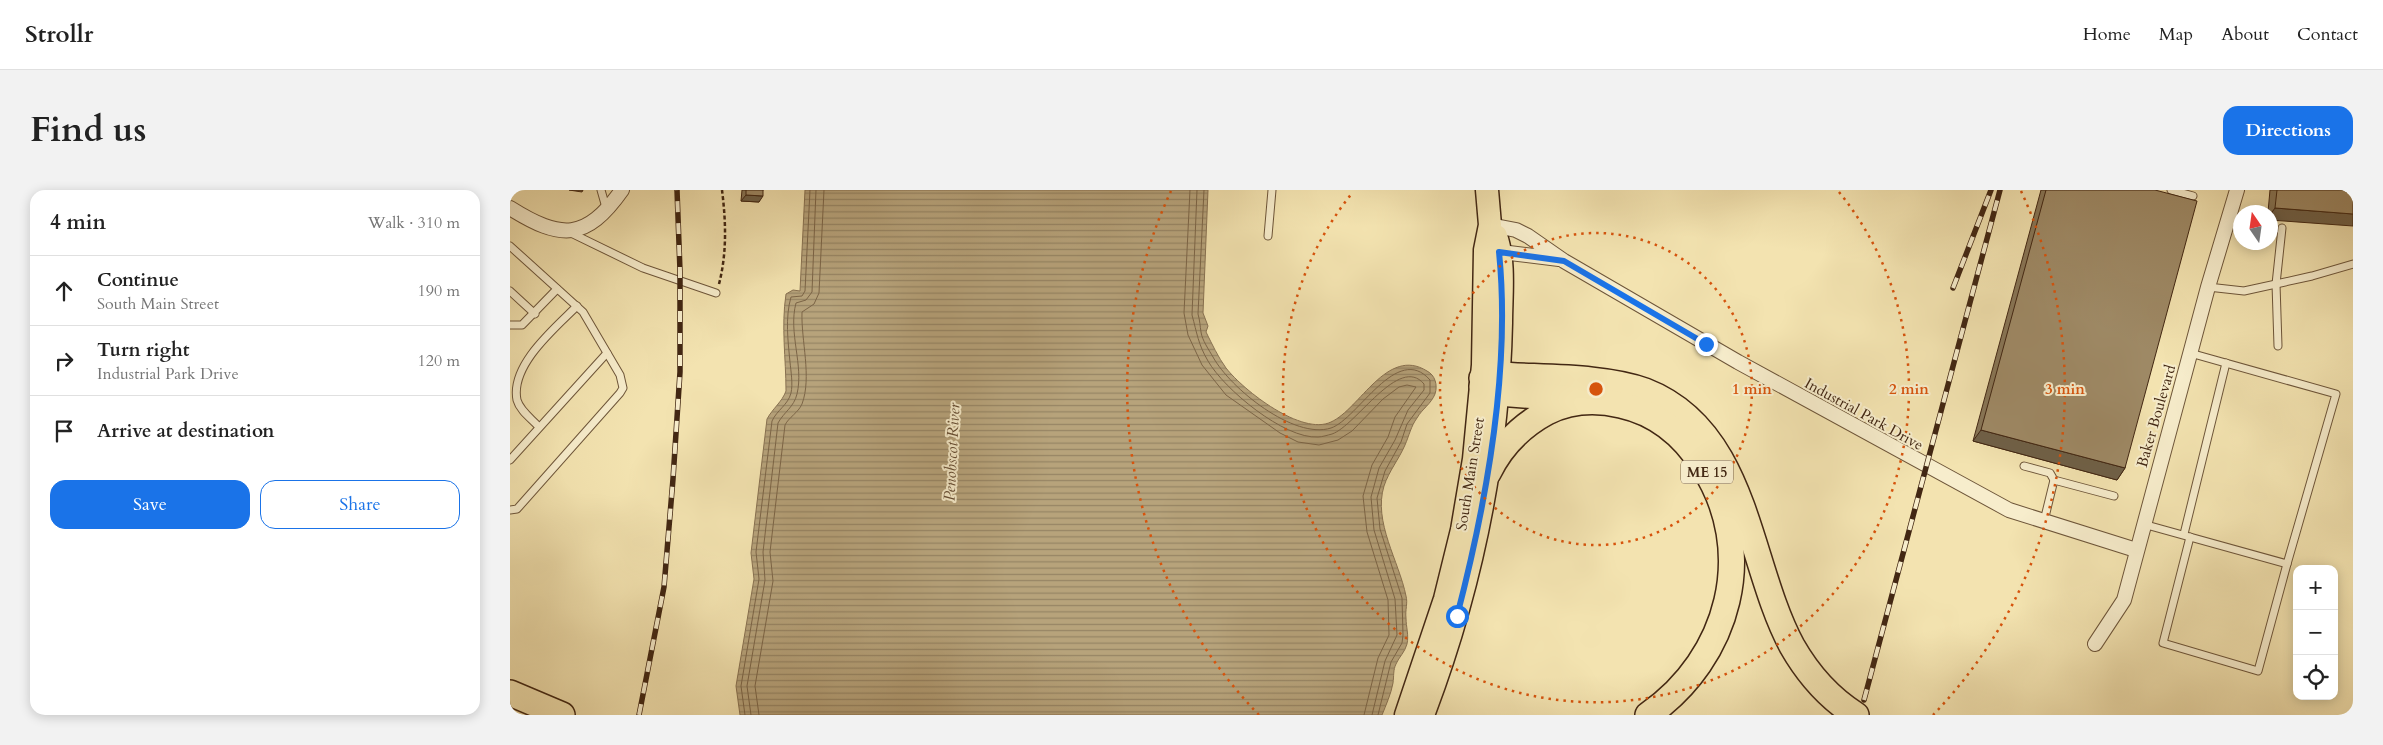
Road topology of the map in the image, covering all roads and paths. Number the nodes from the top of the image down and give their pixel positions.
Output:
1 (601, 190) edge
2 (622, 190) edge
3 (722, 190) edge
4 (1272, 190) edge
5 (1487, 190) edge
6 (2172, 190) edge
7 (2237, 190) edge
8 (2193, 196) dead end
9 (510, 208) edge
10 (607, 211) junction
11 (1490, 225) junction
12 (2282, 228) dead end
13 (568, 231) junction
14 (1268, 236) dead end
15 (510, 246) edge
16 (1492, 251) junction
17 (1564, 261) junction
18 (2353, 264) edge
19 (2276, 284) junction
20 (2208, 287) junction
21 (557, 289) junction
22 (510, 291) edge
23 (716, 293) joint
24 (577, 306) junction
25 (535, 314) junction
26 (510, 325) edge
27 (2278, 346) dead end
28 (607, 353) junction
29 (2190, 353) junction
30 (2226, 363) junction
31 (1490, 383) junction
32 (1595, 400) junction
33 (539, 427) junction
34 (510, 460) edge
35 (2024, 466) dead end
36 (1488, 473) junction
37 (2054, 480) junction
38 (2114, 496) dead end
39 (510, 510) edge
40 (2044, 522) junction
41 (2143, 524) junction
42 (2187, 535) junction
43 (2136, 550) junction
44 (2287, 564) junction
45 (2095, 644) dead end
46 (510, 694) edge
47 (562, 715) edge
48 (1406, 715) edge
49 (1423, 715) edge
50 (1648, 715) edge
51 (1856, 715) edge

1 - 10 lane
2 - 10 street
3 - 23 path
4 - 14 lane
5 - 11 main road, South Main Street
6 - 8 lane
7 - 20 street, Baker Boulevard
9 - 13 street
10 - 13 street
11 - 16 main road, South Main Street
11 - 17 street, Industrial Park Drive
12 - 19 lane
13 - 23 lane
15 - 21 lane
16 - 17 street, Industrial Park Drive
16 - 31 main road, South Main Street
17 - 40 street, Industrial Park Drive
18 - 19 lane
19 - 20 lane
19 - 27 lane
20 - 29 street, Baker Boulevard
21 - 24 lane
21 - 25 lane
22 - 25 lane
24 - 28 lane
24 - 33 lane
25 - 26 lane
28 - 33 lane
28 - 39 lane
29 - 30 lane
29 - 41 street, Baker Boulevard
30 - 42 lane
30 - 44 lane
31 - 32 highway
31 - 36 main road, South Main Street
31 - 48 main road, South Main Street
31 - 51 highway
32 - 36 highway, ME 15
32 - 50 highway, ME 15
33 - 34 lane
35 - 37 lane
36 - 49 main road, South Main Street / ME 15
37 - 38 lane
37 - 40 lane
40 - 43 street, Industrial Park Drive
41 - 42 lane
41 - 43 street, Baker Boulevard
42 - 44 lane
42 - 44 lane
43 - 45 street, Baker Boulevard
46 - 47 highway

